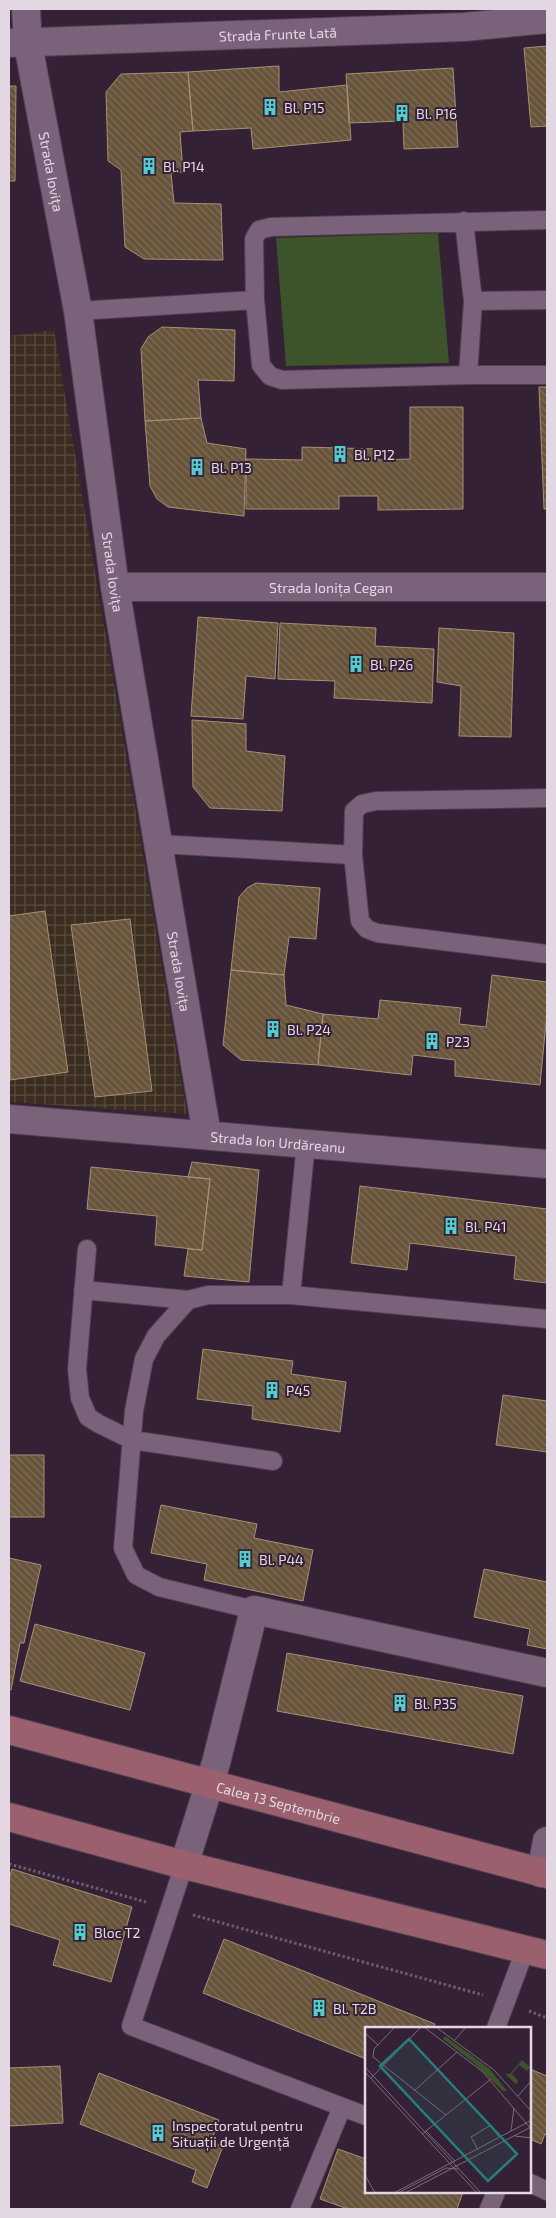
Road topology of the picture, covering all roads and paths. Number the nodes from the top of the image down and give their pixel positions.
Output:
1 (26, 9) edge
2 (547, 19) edge
3 (18, 43) edge
4 (547, 220) edge
5 (464, 221) junction
6 (255, 300) junction
7 (547, 300) edge
8 (473, 301) junction
9 (78, 311) junction
10 (468, 375) junction
11 (547, 375) edge
12 (115, 587) junction
13 (547, 587) edge
14 (547, 798) edge
15 (159, 844) junction
16 (353, 855) junction
17 (547, 954) edge
18 (9, 1118) edge
19 (207, 1135) junction
20 (306, 1143) junction
21 (547, 1164) edge
22 (87, 1249) dead end
23 (83, 1290) junction
24 (291, 1295) junction
25 (188, 1300) junction
26 (547, 1319) edge
27 (132, 1440) junction
28 (273, 1461) dead end
29 (254, 1610) junction
30 (547, 1673) edge
31 (9, 1730) edge
32 (210, 1784) junction
33 (9, 1818) edge
34 (547, 1841) edge
35 (9, 1864) edge
36 (184, 1865) junction
37 (544, 1873) edge
38 (169, 1909) junction
39 (536, 1953) edge
40 (507, 2001) junction
41 (547, 2018) edge
42 (496, 2027) edge
43 (342, 2107) junction
44 (365, 2116) edge
45 (531, 2183) edge
46 (547, 2191) edge
47 (496, 2193) edge
48 (300, 2209) edge
49 (489, 2209) edge

1 - 3 street, Strada Iovița
2 - 3 street, Strada Frunte Lată
3 - 9 street, Strada Iovița
4 - 5 lane
5 - 6 lane
5 - 8 lane
6 - 9 lane
6 - 10 lane
7 - 8 lane
8 - 10 lane
9 - 12 street, Strada Iovița
10 - 11 lane
12 - 13 street, Strada Ionița Cegan
12 - 15 street, Strada Iovița
14 - 16 lane
15 - 16 lane
15 - 19 street, Strada Iovița
16 - 17 lane
18 - 19 street, Strada Ion Urdăreanu
19 - 20 street, Strada Ion Urdăreanu
20 - 21 street, Strada Ion Urdăreanu
20 - 24 lane
22 - 23 lane
23 - 25 lane
23 - 27 lane
24 - 25 lane
24 - 26 lane
25 - 27 lane
27 - 28 lane
27 - 29 lane
29 - 30 street
29 - 32 street
31 - 32 main road, Calea 13 Septembrie
32 - 36 street
32 - 37 main road, Calea 13 Septembrie
33 - 36 main road
34 - 37 street
35 - 38 path
36 - 38 lane
36 - 39 main road
38 - 40 path
38 - 43 lane
39 - 40 lane
40 - 41 path
40 - 42 lane
43 - 44 lane
43 - 48 lane
45 - 46 lane
47 - 49 lane

